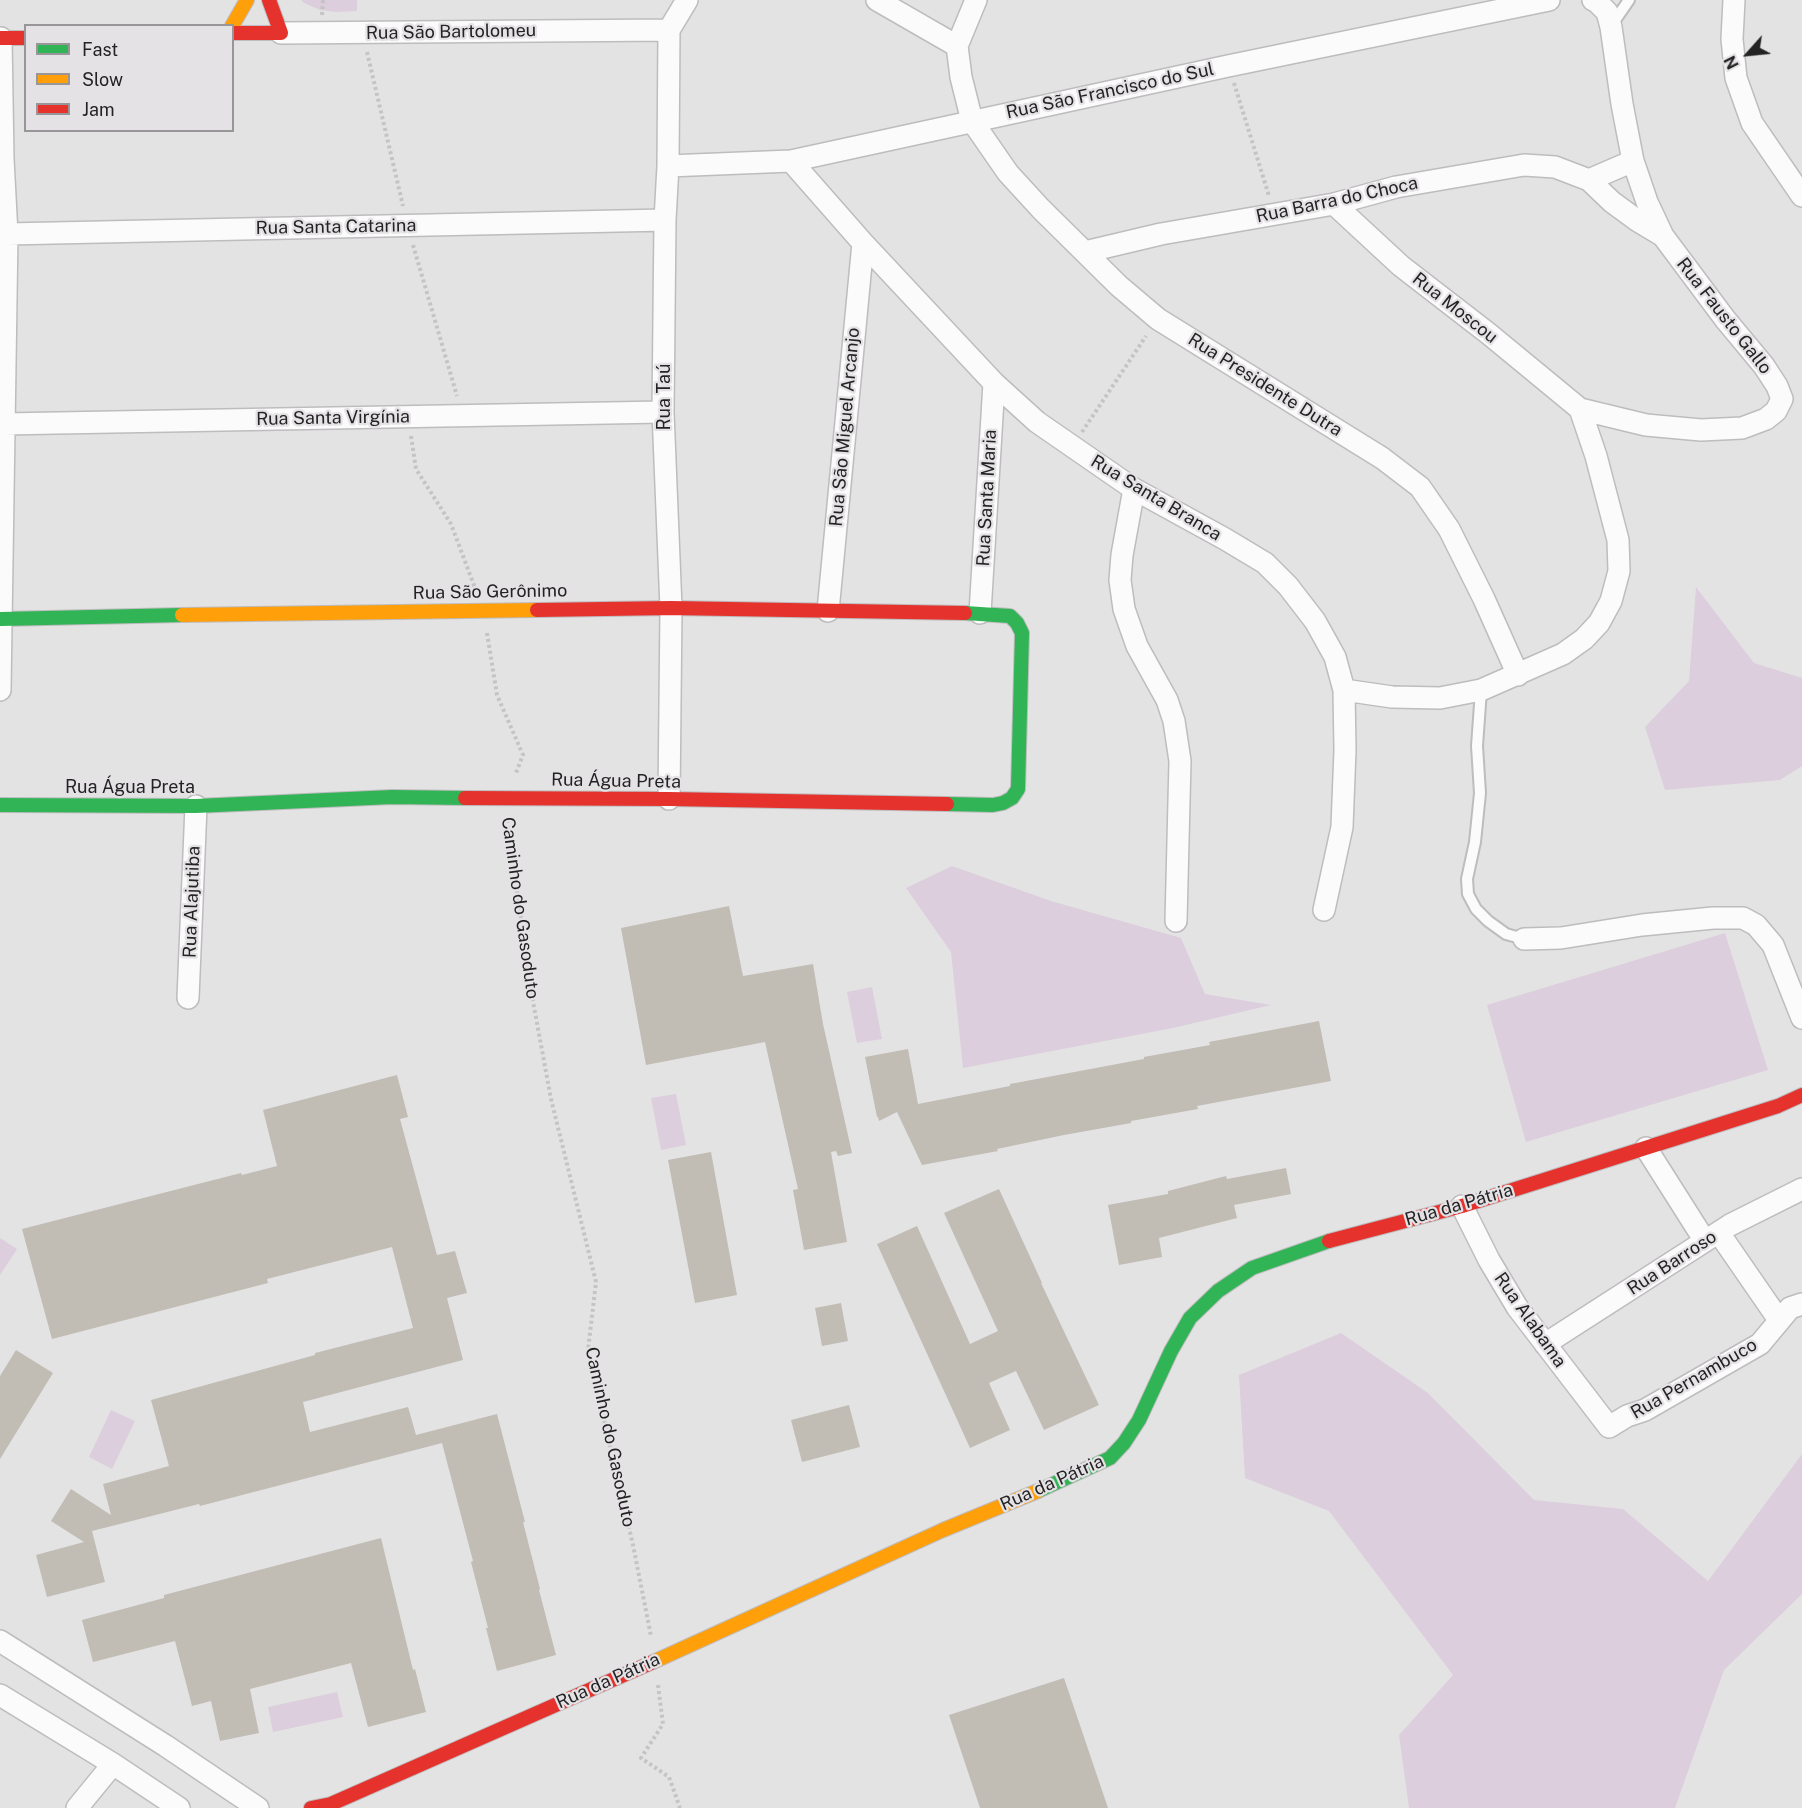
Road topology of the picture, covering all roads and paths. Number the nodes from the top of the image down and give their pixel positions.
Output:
1 (247, 0) edge
2 (269, 0) edge
3 (323, 0) edge
4 (687, 0) edge
5 (877, 0) edge
6 (976, 0) edge
7 (1550, 0) edge
8 (1593, 0) edge
9 (1629, 0) edge
10 (1734, 0) edge
11 (322, 20) dead end
12 (232, 24) edge
13 (1611, 27) junction
14 (669, 30) junction
15 (234, 33) edge
16 (281, 33) junction
17 (362, 33) junction
18 (0, 38) edge
19 (24, 38) edge
20 (957, 46) junction
21 (1228, 66) junction
22 (972, 121) junction
23 (1, 158) edge
24 (791, 161) junction
25 (1633, 161) junction
26 (668, 166) junction
27 (1589, 180) junction
28 (1802, 196) edge
29 (1334, 204) junction
30 (1274, 214) junction
31 (665, 220) junction
32 (408, 226) junction
33 (7, 234) junction
34 (1664, 236) junction
35 (863, 243) junction
36 (1085, 252) junction
37 (1158, 319) junction
38 (994, 383) junction
39 (448, 401) dead end
40 (1580, 409) junction
41 (663, 412) junction
42 (408, 416) junction
43 (3, 423) junction
44 (1072, 447) junction
45 (1134, 489) junction
46 (671, 609) junction
47 (483, 610) junction
48 (828, 611) junction
49 (980, 613) junction
50 (1, 619) edge
51 (1518, 675) junction
52 (0, 690) edge
53 (1344, 690) junction
54 (1480, 690) junction
55 (504, 798) junction
56 (669, 799) junction
57 (0, 805) edge
58 (196, 806) junction
59 (1324, 910) dead end
60 (1176, 921) dead end
61 (1524, 939) joint
62 (188, 998) dead end
63 (1802, 1018) edge
64 (1802, 1095) edge
65 (1646, 1148) junction
66 (1802, 1188) edge
67 (1462, 1206) junction
68 (1712, 1237) junction
69 (1802, 1304) edge
70 (1779, 1320) junction
71 (1545, 1344) junction
72 (1609, 1427) joint
73 (0, 1641) edge
74 (655, 1660) junction
75 (0, 1695) edge
76 (113, 1764) junction
77 (77, 1808) edge
78 (179, 1808) edge
79 (258, 1808) edge
80 (311, 1808) edge
81 (680, 1808) edge

1 - 12 street
2 - 16 street
3 - 11 path
4 - 14 street
5 - 20 street
6 - 20 street
7 - 21 street, Rua São Francisco do Sul
8 - 13 street
9 - 13 lane
10 - 28 street
13 - 25 street, Rua Fausto Gallo
14 - 17 street, Rua São Bartolomeu
14 - 26 street, Rua Taú
15 - 16 street, Rua São Bartolomeu
16 - 17 street, Rua São Bartolomeu
17 - 32 path
18 - 19 street
18 - 23 street
20 - 22 street
21 - 22 street, Rua São Francisco do Sul
21 - 30 path
22 - 24 street, Rua São Francisco do Sul
22 - 36 street, Rua Presidente Dutra
23 - 33 street
24 - 26 street, Rua São Francisco do Sul
24 - 35 street, Rua Santa Branca
25 - 27 street
25 - 34 street, Rua Fausto Gallo
26 - 31 street, Rua Taú
27 - 29 street, Rua Barra do Choca
27 - 34 street, Rua Barra do Choca
29 - 30 street, Rua Barra do Choca
29 - 40 street, Rua Moscou
30 - 36 street, Rua Barra do Choca
31 - 32 street, Rua Santa Catarina
31 - 41 street, Rua Taú
32 - 33 street, Rua Santa Catarina
32 - 39 path
33 - 43 street
34 - 40 street, Rua Fausto Gallo
35 - 38 street, Rua Santa Branca
35 - 48 street, Rua São Miguel Arcanjo
36 - 37 street, Rua Presidente Dutra
37 - 44 path
37 - 51 street, Rua Presidente Dutra
38 - 44 street, Rua Santa Branca
38 - 49 street, Rua Santa Maria
40 - 51 street
41 - 42 street, Rua Santa Virgínia
41 - 46 street, Rua Taú
42 - 43 street, Rua Santa Virgínia
42 - 47 path, Caminho do Gasoduto
43 - 50 street
44 - 45 street, Rua Santa Branca
45 - 53 street, Rua Santa Branca
45 - 60 street
46 - 47 street, Rua São Gerônimo
46 - 48 street, Rua São Gerônimo
46 - 56 street, Rua Taú
47 - 50 street, Rua São Gerônimo
47 - 55 path, Caminho do Gasoduto
48 - 49 street, Rua São Gerônimo
49 - 56 street, Rua Água Preta
50 - 52 street
51 - 54 street
53 - 54 street
53 - 59 street, Rua Santa Branca
54 - 61 lane
55 - 56 street, Rua Água Preta
55 - 58 street, Rua Água Preta
55 - 74 path, Caminho do Gasoduto
57 - 58 street, Rua Água Preta
58 - 62 street, Rua Alajutiba
61 - 63 street
64 - 65 street, Rua da Pátria
65 - 67 street, Rua da Pátria
65 - 68 street
66 - 68 street, Rua Barroso
67 - 71 street, Rua Alabama
67 - 74 street, Rua da Pátria
68 - 70 street
68 - 71 street, Rua Barroso
69 - 70 street, Rua Pernambuco
70 - 72 street, Rua Pernambuco
71 - 72 street, Rua Alabama
73 - 79 street
74 - 80 street, Rua da Pátria
74 - 81 path, Caminho do Gasoduto
75 - 76 street
76 - 77 street
76 - 78 street

